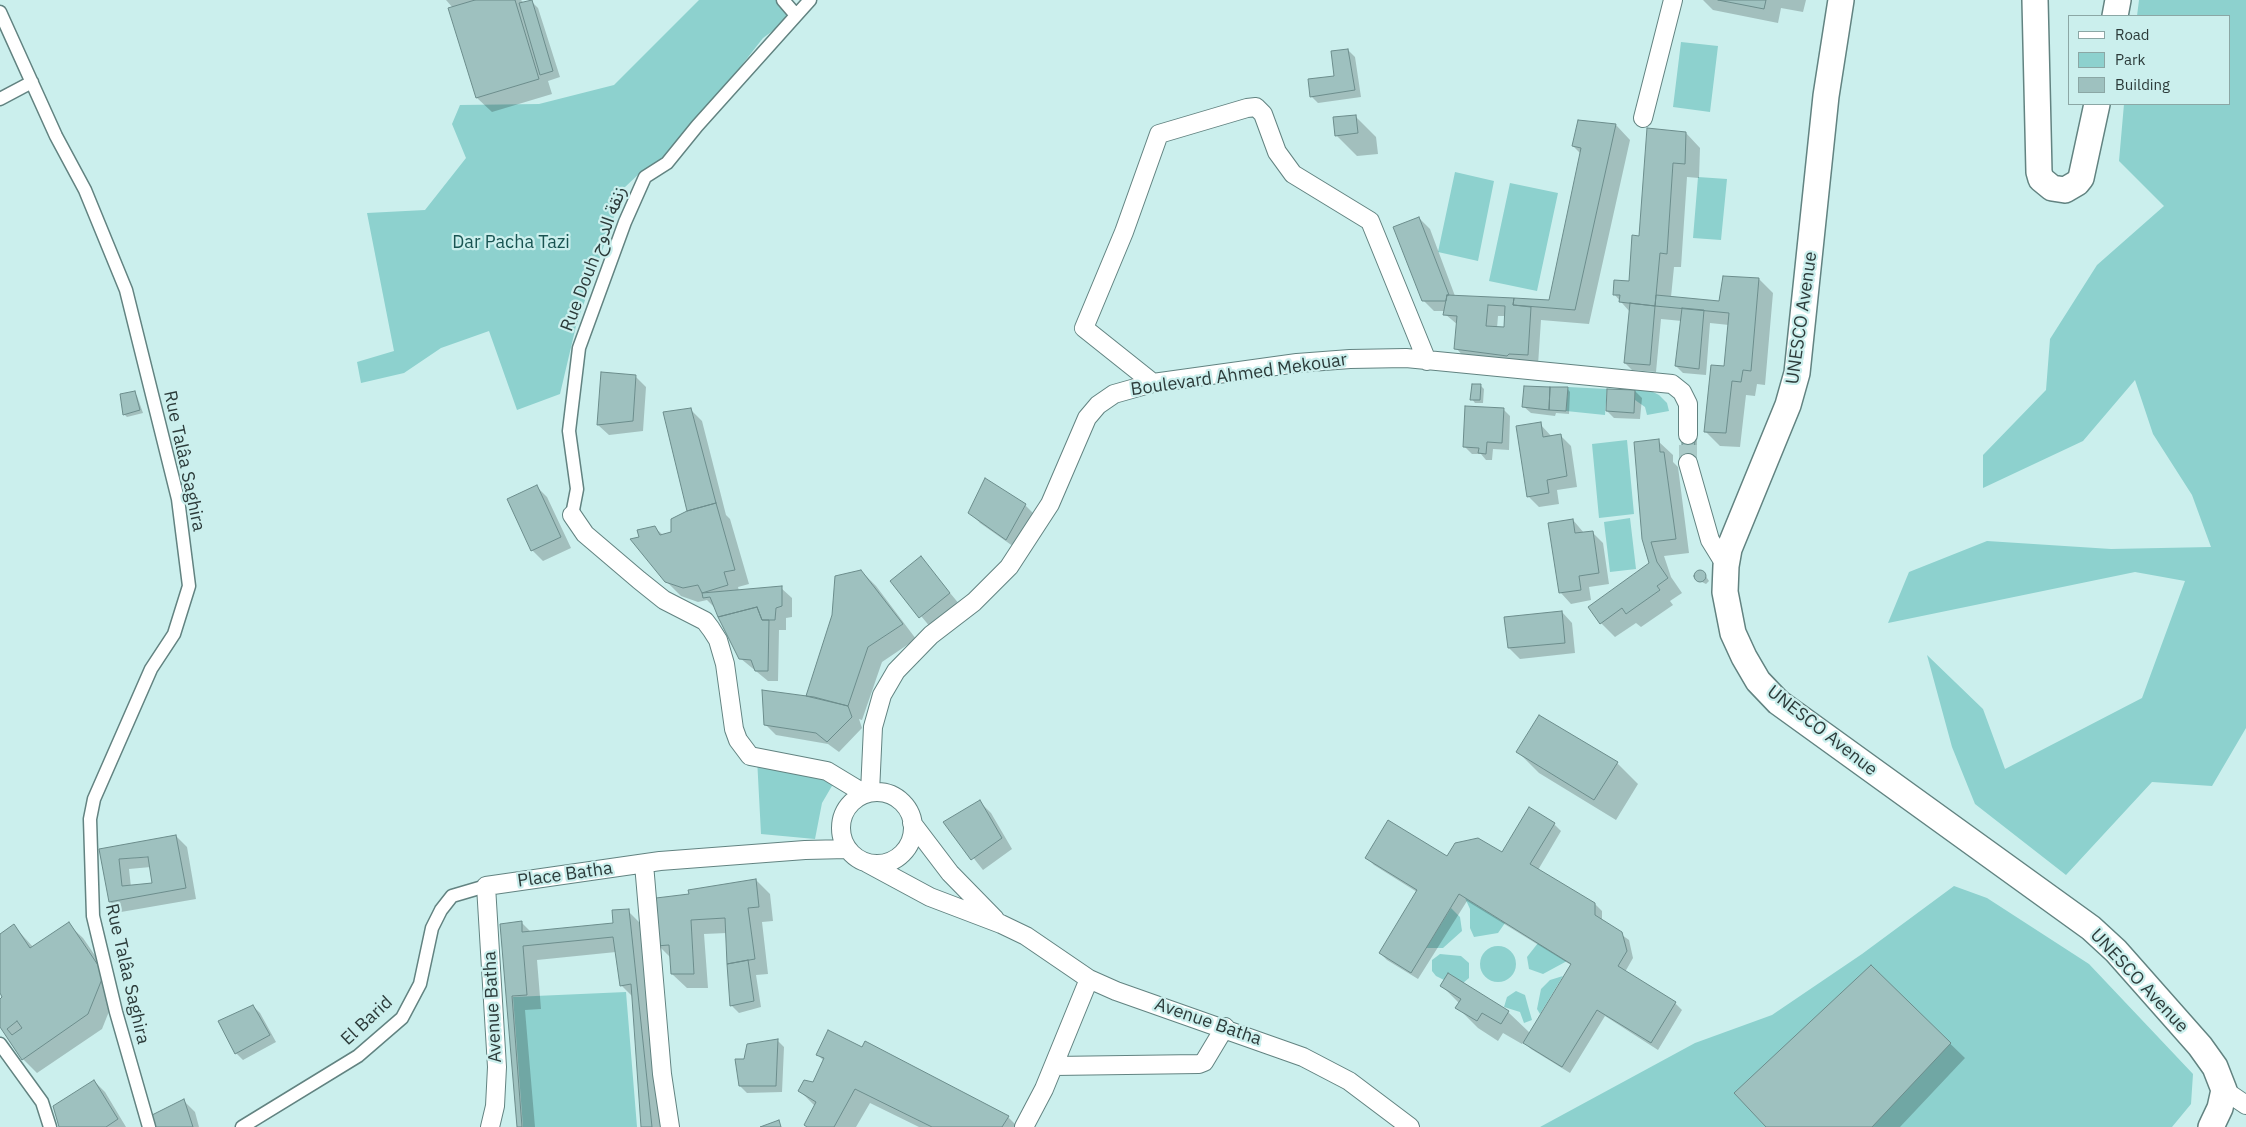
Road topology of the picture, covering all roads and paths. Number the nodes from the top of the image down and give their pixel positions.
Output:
1 (783, 0) edge
2 (810, 0) edge
3 (1673, 0) edge
4 (1841, 0) edge
5 (2036, 0) edge
6 (2118, 0) edge
7 (0, 12) edge
8 (795, 14) junction
9 (2115, 15) edge
10 (32, 82) junction
11 (0, 99) edge
12 (2097, 105) edge
13 (1644, 118) dead end
14 (1427, 360) junction
15 (1153, 383) junction
16 (1688, 435) tunnel mouth
17 (1688, 463) tunnel mouth
18 (572, 515) joint
19 (1726, 566) junction
20 (868, 793) junction
21 (912, 823) junction
22 (847, 849) junction
23 (867, 863) junction
24 (644, 864) junction
25 (486, 886) junction
26 (1001, 924) junction
27 (1088, 979) junction
28 (1225, 1027) junction
29 (0, 1044) edge
30 (1054, 1066) junction
31 (2224, 1090) junction
32 (2246, 1105) edge
33 (50, 1127) edge
34 (149, 1127) edge
35 (242, 1127) edge
36 (490, 1127) edge
37 (670, 1127) edge
38 (1024, 1127) edge
39 (1410, 1127) edge
40 (2210, 1127) edge

1 - 8 street
2 - 8 street, Rue Douh زنقة الدوح
3 - 13 street
4 - 19 main road, UNESCO Avenue
5 - 12 main road
6 - 9 main road
7 - 10 street, Rue Talâa Saghira
8 - 18 street, Rue Douh زنقة الدوح
10 - 11 street
10 - 34 street, Rue Talâa Saghira
14 - 15 street, Boulevard Ahmed Mekouar
14 - 15 street
14 - 16 street, Boulevard Ahmed Mekouar
15 - 20 street, Boulevard Ahmed Mekouar
17 - 19 street
18 - 20 street
19 - 31 main road, UNESCO Avenue
20 - 21 street
20 - 22 street
21 - 23 street
21 - 26 street, Avenue Batha
22 - 23 street
22 - 24 street
23 - 26 street, Avenue Batha
24 - 25 street, Place Batha
24 - 37 street
25 - 35 street, El Barid
25 - 36 street, Avenue Batha
26 - 27 street, Avenue Batha
27 - 28 street, Avenue Batha
27 - 30 street
28 - 30 street
28 - 39 street, Avenue Batha
29 - 33 street
30 - 38 street
31 - 32 street
31 - 40 main road

